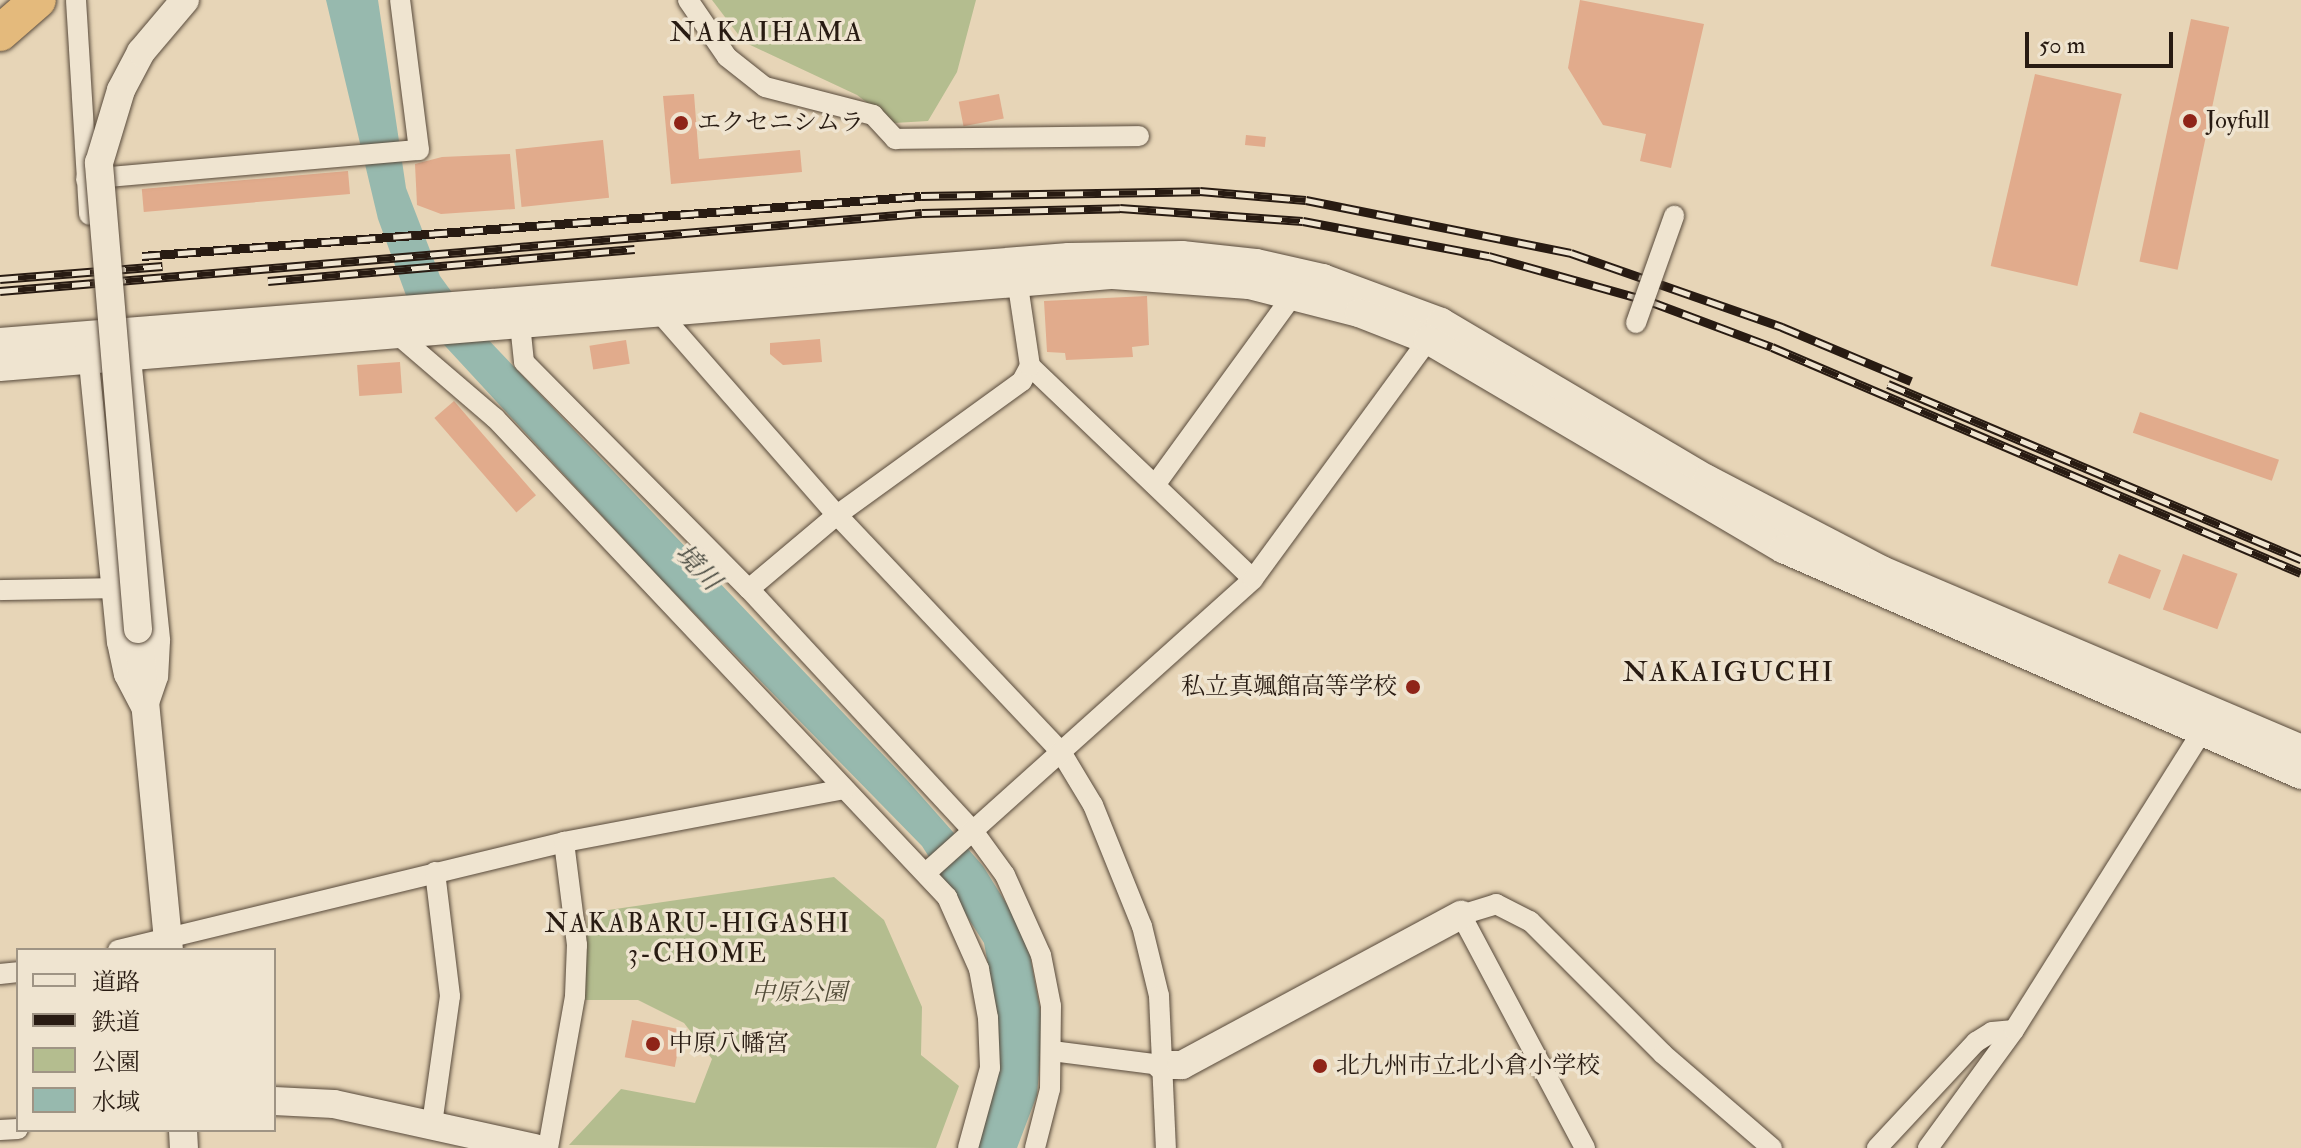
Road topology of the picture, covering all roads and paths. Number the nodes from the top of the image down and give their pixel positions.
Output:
1 (38, 0) edge
2 (76, 0) edge
3 (185, 0) edge
4 (400, 0) edge
5 (688, 0) edge
6 (0, 33) edge
7 (1139, 136) dead end
8 (86, 179) junction
9 (89, 215) dead end
10 (1674, 216) dead end
11 (1017, 272) junction
12 (1293, 295) junction
13 (659, 312) junction
14 (496, 319) junction
15 (1636, 323) dead end
16 (407, 327) junction
17 (106, 335) junction
18 (1428, 340) junction
19 (0, 342) edge
20 (131, 358) junction
21 (89, 361) junction
22 (1030, 366) junction
23 (0, 367) edge
24 (1155, 485) junction
25 (837, 515) junction
26 (1253, 579) junction
27 (111, 588) junction
28 (749, 589) junction
29 (0, 590) edge
30 (145, 715) junction
31 (2208, 722) junction
32 (2301, 749) edge
33 (1061, 752) junction
34 (2301, 775) edge
35 (844, 789) junction
36 (970, 834) junction
37 (564, 842) junction
38 (930, 870) junction
39 (435, 872) junction
40 (1461, 915) junction
41 (168, 943) edge
42 (132, 948) edge
43 (2014, 1030) junction
44 (1052, 1051) junction
45 (1161, 1065) junction
46 (276, 1101) edge
47 (432, 1124) junction
48 (534, 1148) edge
49 (548, 1148) edge
50 (968, 1148) edge
51 (1035, 1148) edge
52 (1166, 1148) edge
53 (1585, 1148) edge
54 (1772, 1148) edge
55 (1877, 1148) edge
56 (1928, 1148) edge

1 - 6 highway
2 - 8 street
3 - 30 street, bridge
4 - 8 street
5 - 7 street
8 - 9 street
10 - 15 street, bridge
11 - 12 street
11 - 13 street
11 - 14 street
11 - 22 street
11 - 31 street
12 - 18 street
12 - 24 street
13 - 14 street
13 - 25 street
14 - 16 street
14 - 28 street
16 - 17 street
16 - 20 street
16 - 35 street
17 - 19 street
17 - 20 street
17 - 21 street
18 - 26 street
18 - 31 street
20 - 21 street
20 - 30 street
21 - 23 street
21 - 27 street
22 - 24 street
22 - 25 street
24 - 26 street
25 - 28 street
25 - 33 street
26 - 33 street
27 - 29 street
27 - 30 street
28 - 36 street
30 - 41 street
31 - 32 street
31 - 34 street
31 - 43 street
33 - 36 street
33 - 45 street
35 - 37 street
35 - 38 street
36 - 38 street
36 - 44 street
37 - 39 street
37 - 49 street
38 - 50 street
39 - 41 street
39 - 47 street
40 - 45 street
40 - 53 street
40 - 54 street
41 - 42 street
43 - 55 street
43 - 56 street
44 - 45 street
44 - 51 street
45 - 52 street
46 - 47 street
47 - 48 street

